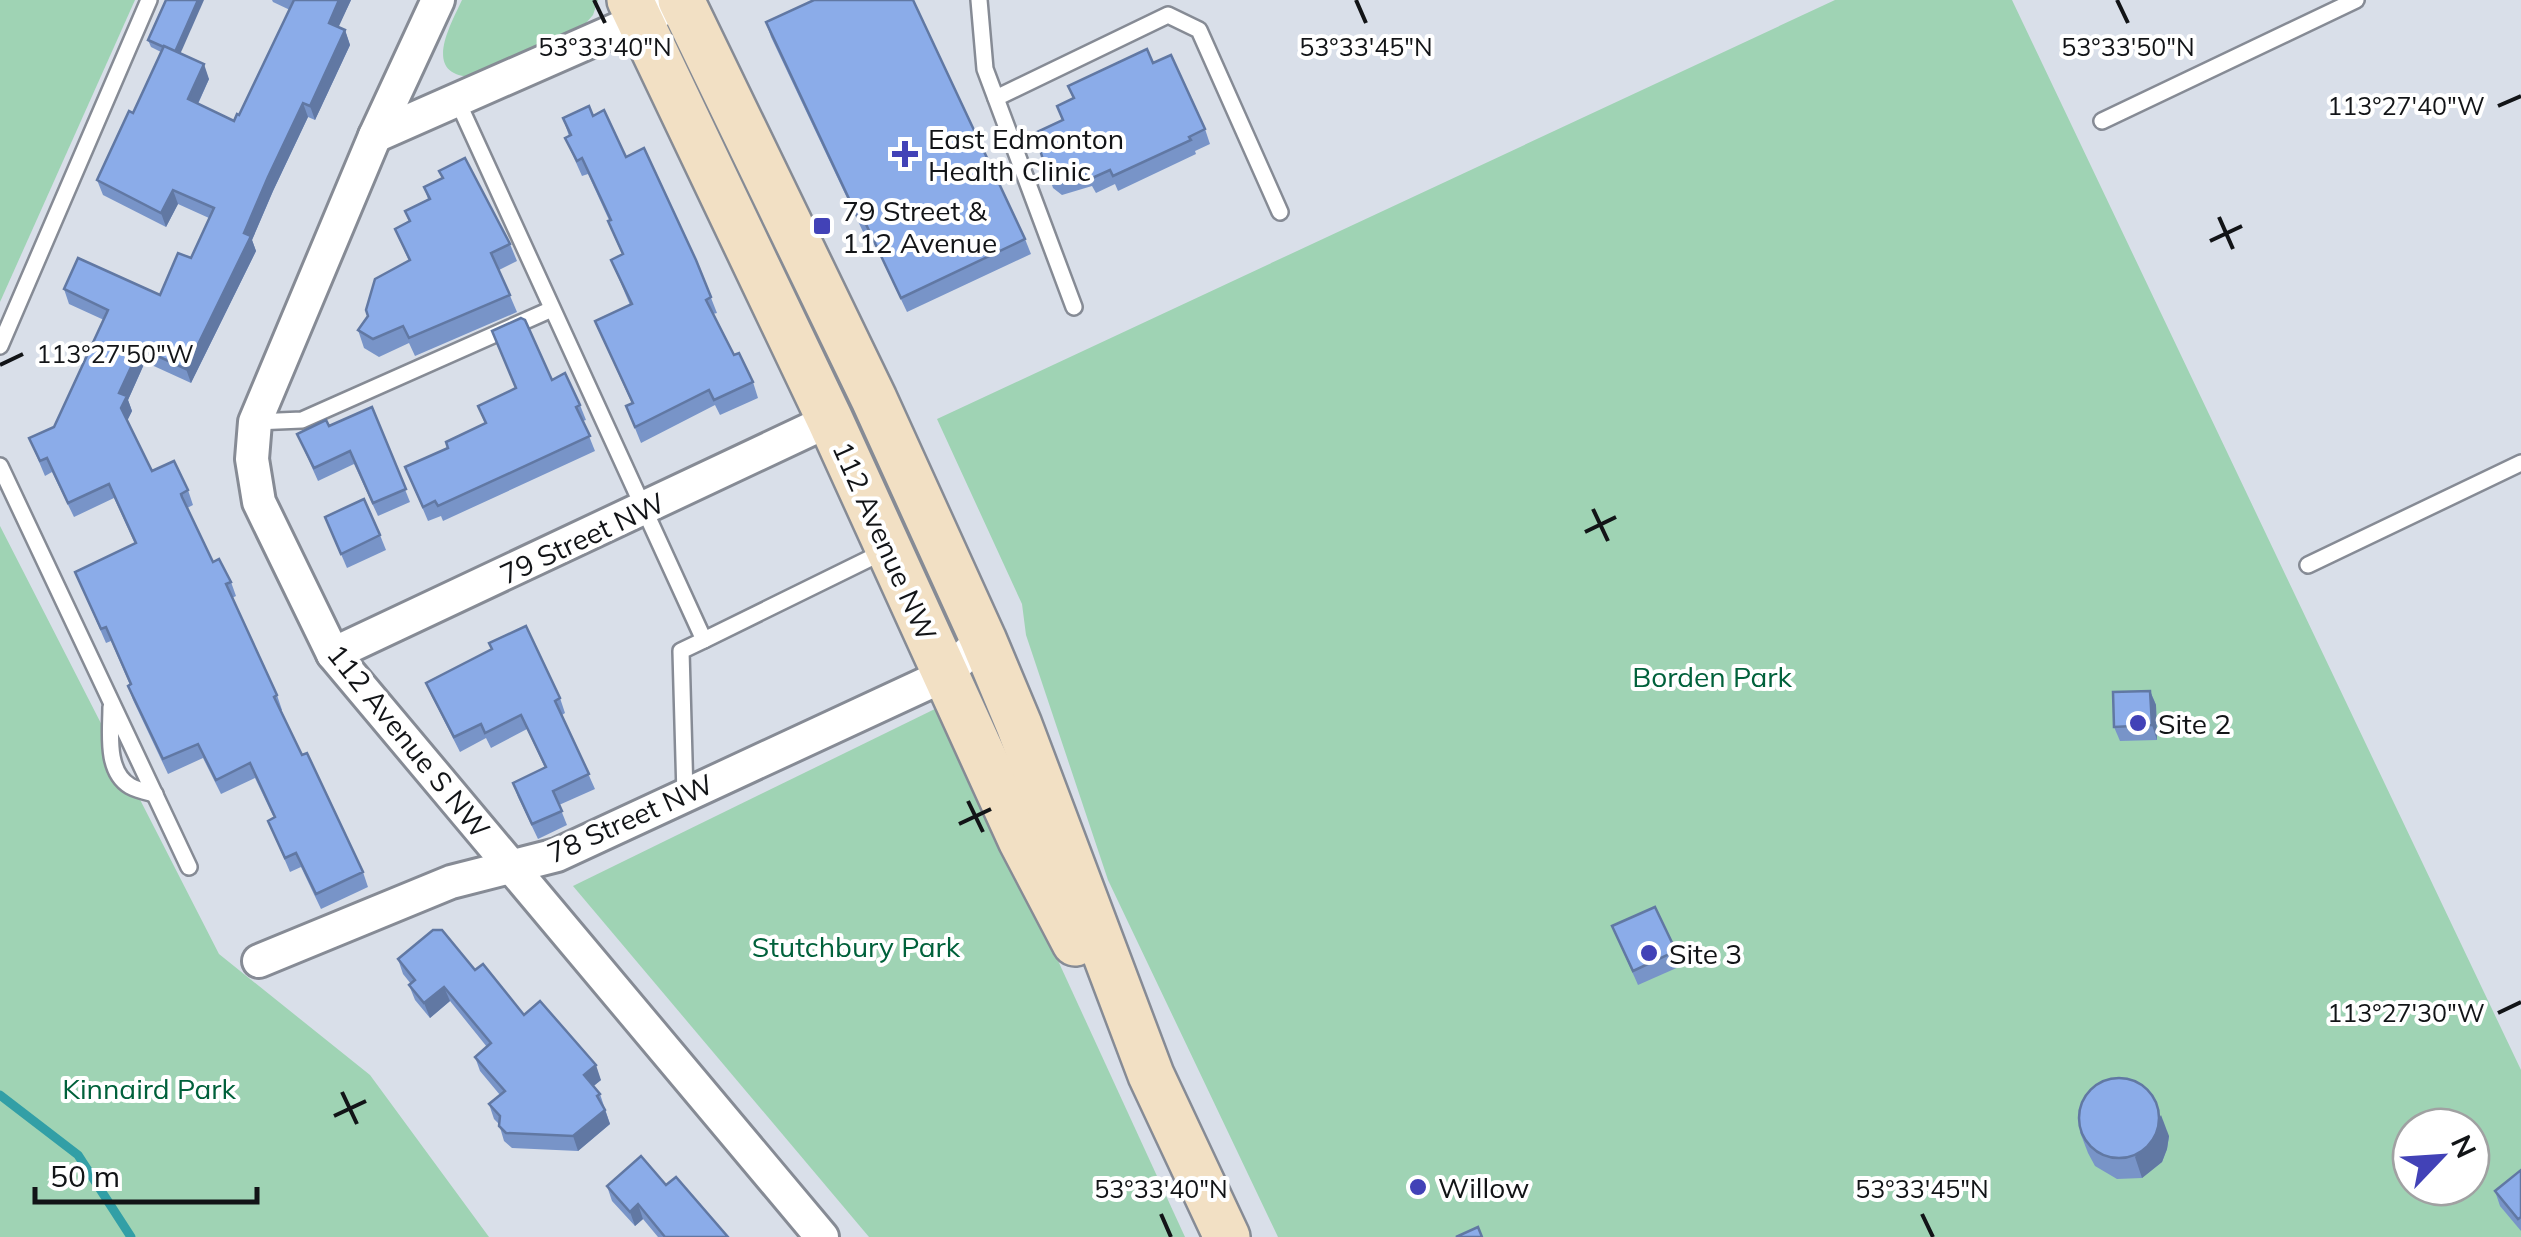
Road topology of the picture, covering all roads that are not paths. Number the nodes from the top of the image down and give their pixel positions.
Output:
1 (149, 0) edge
2 (438, 0) edge
3 (682, 0) edge
4 (979, 0) edge
5 (2356, 0) edge
6 (634, 10) edge
7 (996, 98) junction
8 (458, 100) junction
9 (2102, 120) dead end
10 (375, 136) junction
11 (1280, 212) dead end
12 (1074, 307) dead end
13 (552, 309) junction
14 (0, 346) edge
15 (830, 420) junction
16 (256, 422) junction
17 (2521, 462) edge
18 (0, 466) edge
19 (645, 509) junction
20 (888, 550) junction
21 (2308, 565) dead end
22 (983, 639) junction
23 (704, 640) junction
24 (333, 654) junction
25 (945, 675) junction
26 (112, 703) junction
27 (154, 794) junction
28 (684, 796) junction
29 (510, 865) junction
30 (189, 867) dead end
31 (259, 960) dead end
32 (1151, 1076) junction
33 (822, 1237) edge
34 (1227, 1237) edge

1 - 14 lane
2 - 10 street, 112 Avenue S NW
3 - 6 street
3 - 22 main road, 112 Avenue NW
4 - 7 lane
5 - 9 lane
6 - 8 street
6 - 15 main road, 112 Avenue NW
7 - 11 lane
7 - 12 lane
8 - 10 street
8 - 13 lane
10 - 16 street, 112 Avenue S NW
13 - 16 lane
13 - 19 lane
15 - 19 street, 79 Street NW
15 - 20 main road, 112 Avenue NW
16 - 24 street, 112 Avenue S NW
17 - 21 lane
18 - 26 lane
19 - 23 lane
19 - 24 street, 79 Street NW
20 - 23 lane
20 - 25 main road, 112 Avenue NW
22 - 25 street, 78 Street NW
22 - 32 main road, 112 Avenue NW
23 - 28 lane
24 - 29 street, 112 Avenue S NW
25 - 28 street, 78 Street NW
25 - 32 main road, 112 Avenue NW
26 - 27 lane
26 - 27 lane
27 - 30 lane
28 - 29 street, 78 Street NW
29 - 31 street, 78 Street NW
29 - 33 street, 112 Avenue S NW
32 - 34 main road, 112 Avenue NW

